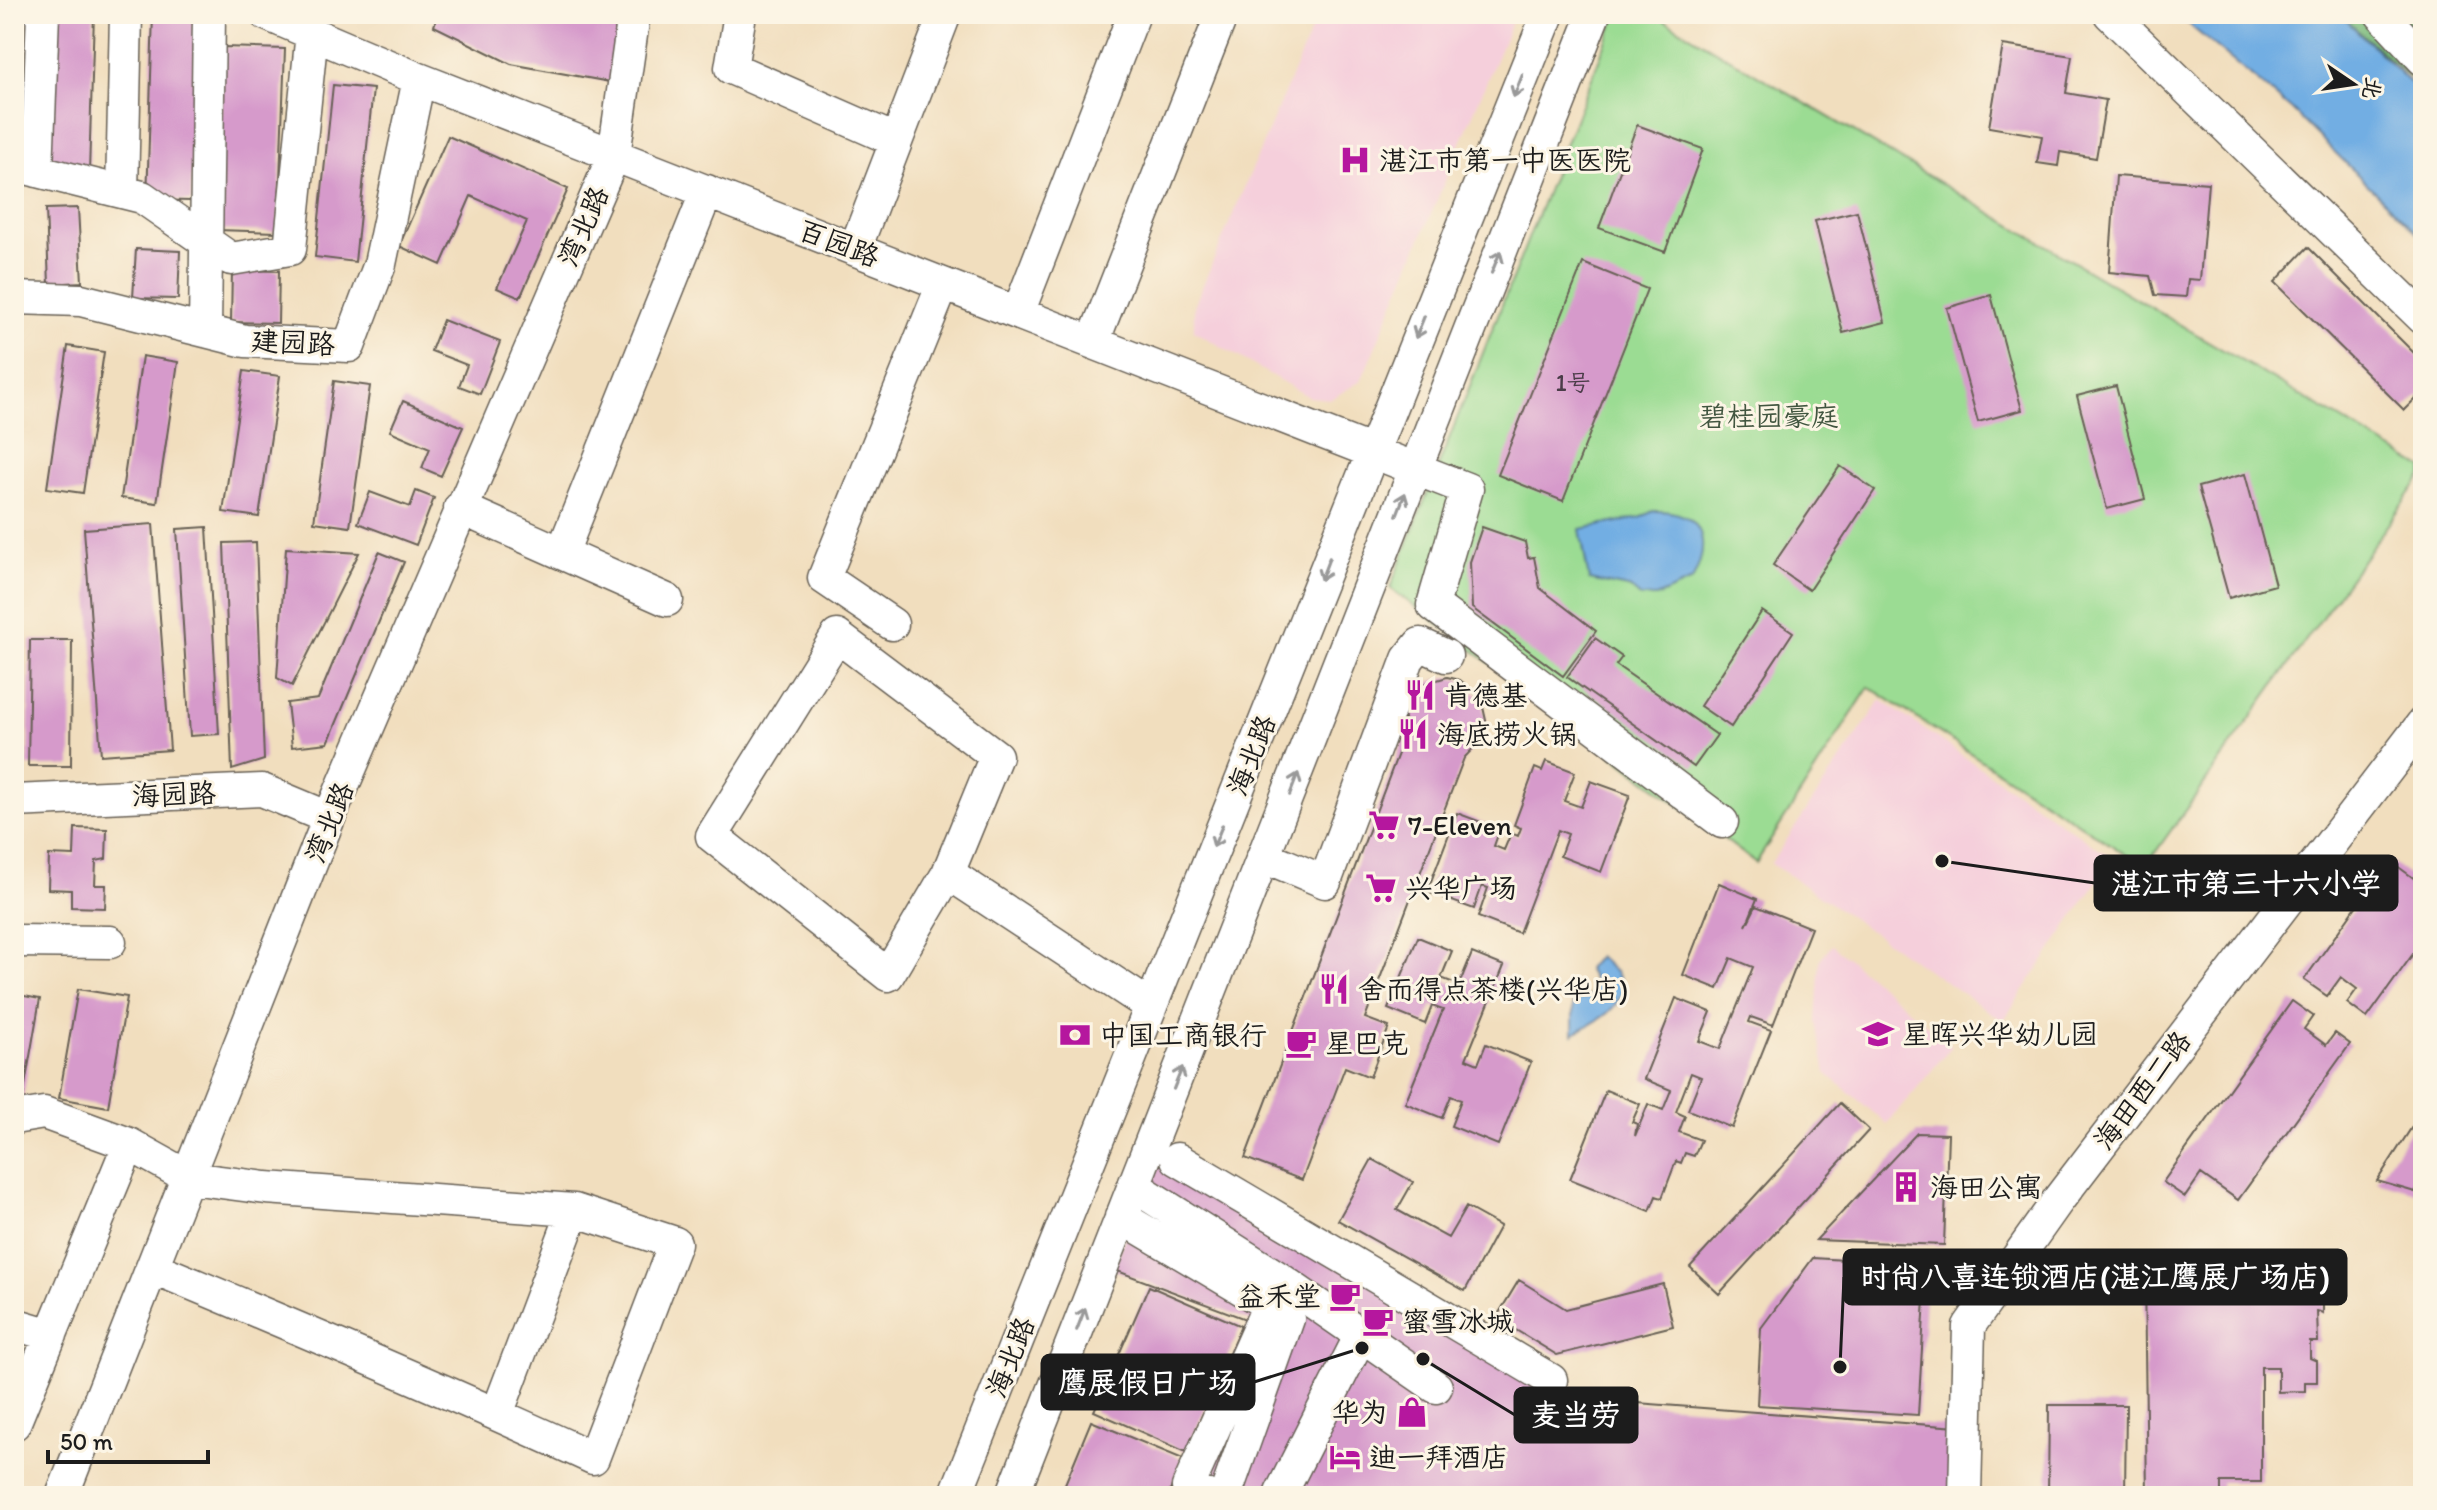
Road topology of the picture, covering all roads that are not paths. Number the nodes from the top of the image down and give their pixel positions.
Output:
1 (43, 14) edge
2 (126, 14) edge
3 (209, 14) edge
4 (266, 14) edge
5 (634, 14) edge
6 (740, 14) edge
7 (945, 14) edge
8 (1134, 14) edge
9 (1222, 14) edge
10 (1548, 14) edge
11 (1594, 14) edge
12 (2110, 14) edge
13 (2381, 14) edge
14 (312, 32) junction
15 (2423, 59) edge
16 (419, 79) junction
17 (895, 140) junction
18 (614, 155) junction
19 (26, 168) edge
20 (707, 191) junction
21 (122, 192) junction
22 (204, 242) junction
23 (855, 249) junction
24 (943, 284) junction
25 (14, 298) edge
26 (1018, 313) junction
27 (2423, 318) edge
28 (205, 331) junction
29 (1093, 342) junction
30 (1370, 451) junction
31 (1415, 467) junction
32 (460, 508) junction
33 (562, 553) junction
34 (667, 600) dead end
35 (892, 624) dead end
36 (1446, 656) dead end
37 (2423, 723) edge
38 (14, 801) edge
39 (329, 818) junction
40 (1722, 822) dead end
41 (1266, 857) junction
42 (948, 873) junction
43 (14, 941) edge
44 (110, 942) dead end
45 (1150, 1006) junction
46 (14, 1118) edge
47 (129, 1144) junction
48 (1164, 1152) junction
49 (1236, 1172) dead end
50 (190, 1178) junction
51 (1134, 1186) junction
52 (574, 1210) junction
53 (1121, 1217) junction
54 (154, 1268) junction
55 (1269, 1305) junction
56 (14, 1324) edge
57 (51, 1335) junction
58 (1361, 1335) junction
59 (1551, 1380) dead end
60 (1436, 1387) dead end
61 (497, 1414) junction
62 (14, 1424) edge
63 (1194, 1493) edge
64 (1281, 1493) dead end
65 (62, 1496) edge
66 (955, 1496) edge
67 (1012, 1496) edge
68 (1225, 1496) edge
69 (1965, 1496) edge

1 - 19 street
2 - 21 street
3 - 22 street
4 - 14 street, 百园路
5 - 18 street, 湾北路
6 - 17 street
7 - 17 street
8 - 26 street
9 - 29 street
10 -> 30 street, 海北路
31 -> 11 street, 海北路
12 - 27 street
13 - 15 street
14 - 16 street, 百园路
14 - 22 street
16 - 18 street, 百园路
16 - 28 street, 建园路
17 - 23 street
18 - 20 street, 百园路
18 - 32 street, 湾北路
19 - 21 street
20 - 23 street, 百园路
20 - 33 street
21 - 22 street
22 - 28 street
23 - 24 street, 百园路
24 - 26 street, 百园路
24 - 35 street
25 - 28 street, 建园路
26 - 29 street, 百园路
29 - 30 street, 百园路
30 - 31 street, 百园路
30 -> 45 street, 海北路
31 - 40 street, 百园路
41 -> 31 street, 海北路
32 - 33 street
32 - 39 street, 湾北路
33 - 34 street
36 - 41 street
37 - 69 street, 海田西二路
38 - 39 street, 海园路
39 - 50 street, 湾北路
48 -> 41 street, 海北路
42 - 42 street
42 - 45 street
43 - 44 street
45 - 66 street, 海北路
46 - 47 street
47 - 50 street
47 - 57 street
48 - 49 street
48 - 51 street, 海北路
48 - 59 street
50 - 52 street
50 - 54 street, 湾北路
51 - 53 street, 海北路
51 - 58 street
52 - 61 street
52 - 61 street
53 - 55 street
67 -> 53 street, 海北路
54 - 61 street
54 - 65 street, 湾北路
55 - 63 street
55 - 68 street
56 - 57 street
57 - 62 street
58 - 60 street
58 - 64 street

